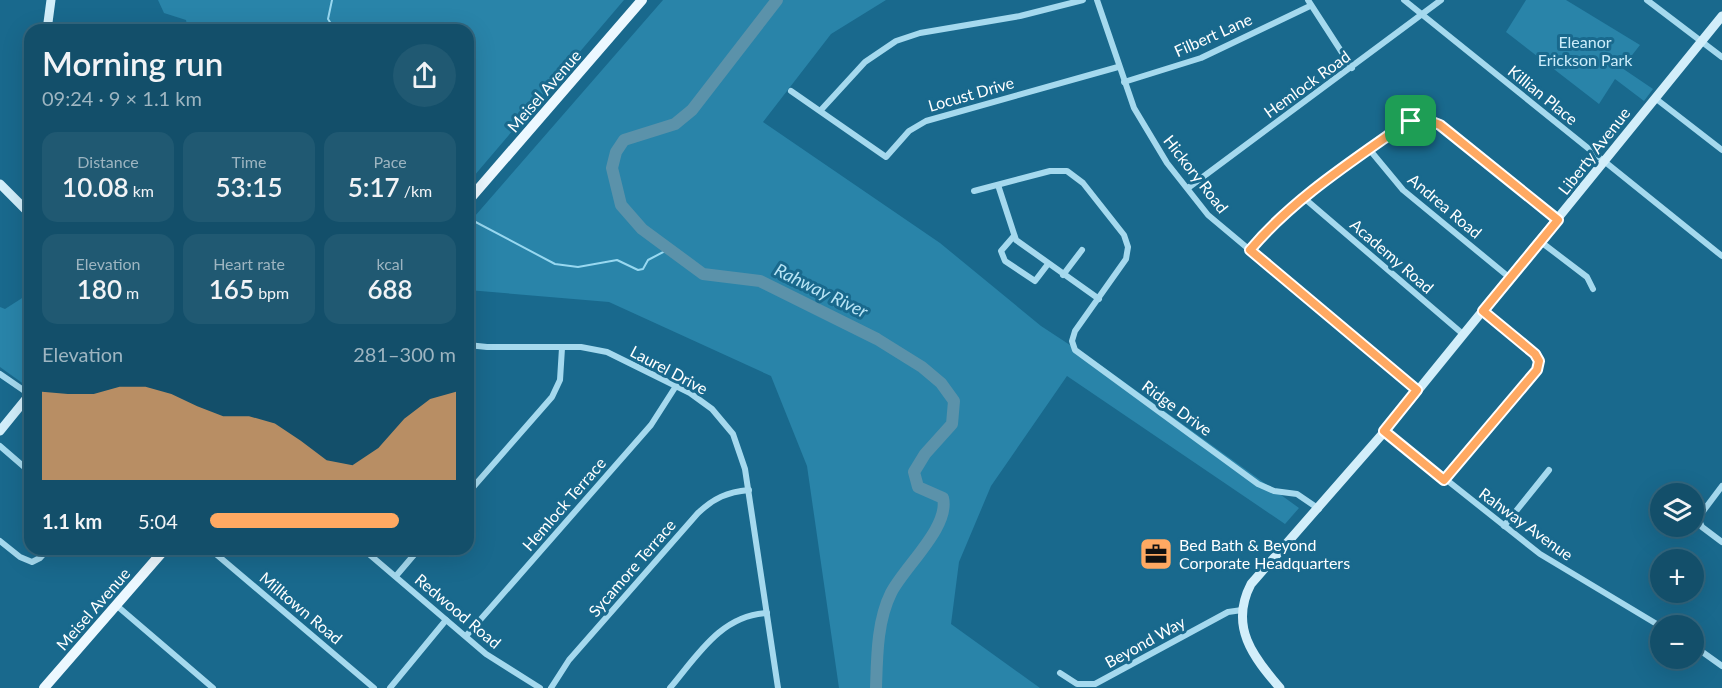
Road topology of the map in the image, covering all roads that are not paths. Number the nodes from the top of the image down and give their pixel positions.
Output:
1 (51, 0) edge
2 (642, 0) edge
3 (1083, 0) edge
4 (1097, 0) edge
5 (1404, 0) edge
6 (1441, 0) edge
7 (1647, 0) edge
8 (1309, 3) edge
9 (1421, 15) junction
10 (1722, 16) edge
11 (48, 24) edge
12 (1701, 40) junction
13 (1722, 57) edge
14 (1118, 67) junction
15 (1352, 68) junction
16 (1124, 82) junction
17 (791, 91) dead end
18 (1655, 98) junction
19 (821, 110) junction
20 (1369, 149) junction
21 (1722, 150) edge
22 (1605, 163) junction
23 (0, 184) edge
24 (998, 185) junction
25 (1188, 188) junction
26 (974, 191) dead end
27 (474, 194) edge
28 (1304, 198) junction
29 (24, 208) edge
30 (1558, 220) junction
31 (1014, 236) junction
32 (1541, 242) junction
33 (1082, 250) dead end
34 (1250, 250) junction
35 (1722, 256) edge
36 (1048, 264) junction
37 (1063, 275) junction
38 (1509, 278) junction
39 (1593, 289) dead end
40 (1099, 299) junction
41 (1483, 311) junction
42 (1464, 335) junction
43 (474, 346) edge
44 (562, 348) junction
45 (0, 374) edge
46 (676, 386) junction
47 (24, 390) edge
48 (1417, 390) junction
49 (24, 401) edge
50 (0, 431) edge
51 (1384, 431) junction
52 (0, 446) edge
53 (24, 467) edge
54 (1549, 470) dead end
55 (1444, 480) junction
56 (474, 486) edge
57 (1722, 486) edge
58 (749, 490) junction
59 (1319, 509) junction
60 (1504, 526) junction
61 (0, 541) edge
62 (1722, 542) edge
63 (42, 555) edge
64 (160, 555) edge
65 (217, 555) edge
66 (370, 555) edge
67 (414, 555) edge
68 (396, 576) junction
69 (116, 605) junction
70 (1242, 610) junction
71 (766, 613) junction
72 (446, 620) junction
73 (1650, 620) edge
74 (466, 636) junction
75 (1704, 653) edge
76 (1722, 666) edge
77 (1060, 673) dead end
78 (44, 688) edge
79 (213, 688) edge
80 (374, 688) edge
81 (390, 688) edge
82 (540, 688) edge
83 (551, 688) edge
84 (670, 688) edge
85 (778, 688) edge
86 (1280, 688) edge

1 - 11 street
2 - 27 main road, Meisel Avenue
3 - 19 street
4 - 14 street, Hickory Road
5 - 9 street, Killian Place
6 - 9 street, Hemlock Road
7 - 12 street
8 - 15 street
8 - 16 street, Filbert Lane
9 - 15 street, Hemlock Road
9 - 22 street, Killian Place
10 - 12 street, Liberty Avenue
12 - 13 street
12 - 18 street, Liberty Avenue
14 - 16 street, Hickory Road
14 - 19 street, Locust Drive
15 - 25 street, Hemlock Road
16 - 25 street, Hickory Road
17 - 19 street, Locust Drive
18 - 21 street
18 - 22 street, Liberty Avenue
20 - 28 street
20 - 30 street
20 - 38 street, Andrea Road
22 - 30 street, Liberty Avenue
22 - 35 street, Killian Place
23 - 29 street
24 - 26 street, Ridge Drive
24 - 31 street
24 - 40 street, Ridge Drive
25 - 34 street, Hickory Road
28 - 34 street
28 - 42 street, Academy Road
30 - 32 street, Liberty Avenue
31 - 36 street
31 - 36 street
32 - 38 street, Liberty Avenue
32 - 39 street
33 - 37 street
34 - 48 street, Hickory Road
36 - 37 street
37 - 40 street
38 - 41 street, Liberty Avenue
40 - 59 street, Ridge Drive
41 - 42 street, Liberty Avenue
41 - 55 street
42 - 48 street, Liberty Avenue
43 - 44 street, Laurel Drive
44 - 46 street, Laurel Drive
44 - 56 street
45 - 47 street
46 - 58 street, Laurel Drive
46 - 74 street, Hemlock Terrace
48 - 51 street, Liberty Avenue
49 - 50 street
51 - 55 street, Rahway Avenue
51 - 59 street, Liberty Avenue
52 - 53 street
54 - 60 street
55 - 60 street, Rahway Avenue
57 - 62 street
58 - 71 street, Laurel Drive
58 - 83 street, Sycamore Terrace
59 - 70 street, Liberty Avenue
60 - 73 street, Rahway Avenue
61 - 63 street
64 - 69 main road, Meisel Avenue
65 - 80 street, Milltown Road
66 - 68 street, Redwood Road
67 - 68 street
68 - 72 street, Redwood Road
69 - 78 main road, Meisel Avenue
69 - 79 street
70 - 77 street, Beyond Way
70 - 86 street
71 - 84 street
71 - 85 street, Laurel Drive
72 - 74 street, Redwood Road
72 - 81 street
74 - 82 street, Redwood Road
75 - 76 street

